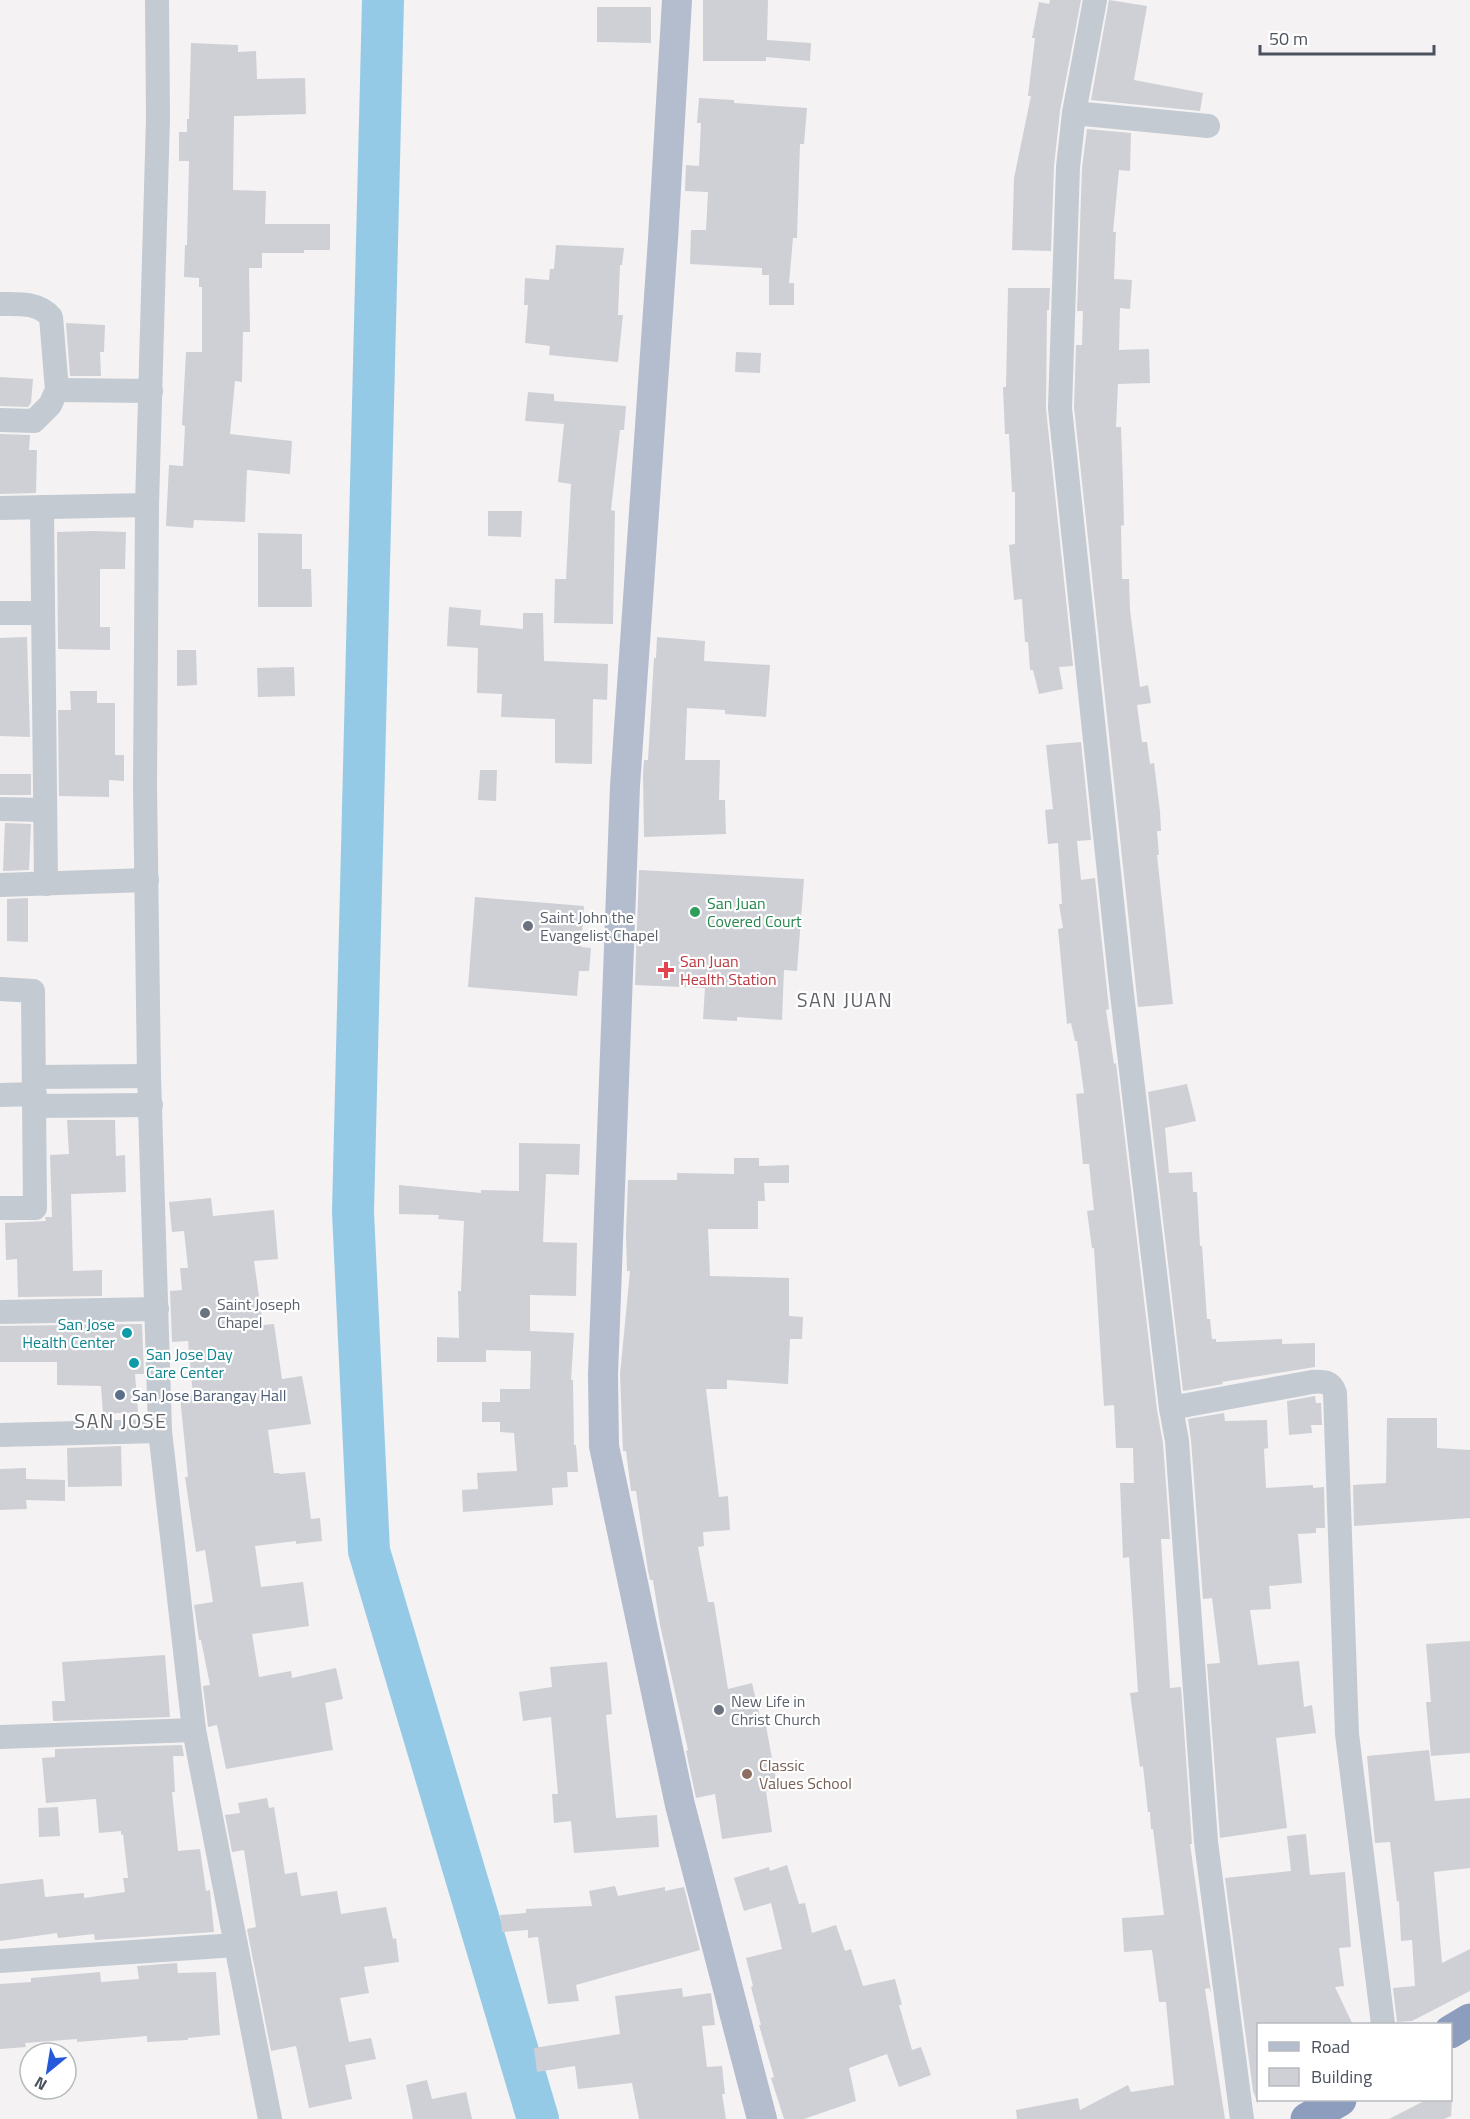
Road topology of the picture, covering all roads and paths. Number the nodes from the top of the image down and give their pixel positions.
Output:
1 (157, 0) edge
2 (677, 0) edge
3 (1095, 0) edge
4 (1074, 113) junction
5 (1208, 126) dead end
6 (0, 304) edge
7 (57, 390) junction
8 (151, 391) junction
9 (0, 420) edge
10 (147, 505) junction
11 (42, 507) junction
12 (0, 508) edge
13 (0, 613) edge
14 (42, 613) junction
15 (0, 809) edge
16 (44, 810) junction
17 (147, 880) junction
18 (46, 884) junction
19 (0, 885) edge
20 (0, 989) edge
21 (149, 1076) junction
22 (35, 1092) junction
23 (0, 1095) edge
24 (151, 1105) junction
25 (0, 1208) edge
26 (157, 1309) junction
27 (0, 1312) edge
28 (1171, 1408) junction
29 (160, 1431) junction
30 (0, 1435) edge
31 (194, 1730) junction
32 (0, 1737) edge
33 (236, 1945) junction
34 (0, 1961) edge
35 (1470, 2020) edge
36 (1383, 2023) edge
37 (1452, 2031) edge
38 (270, 2119) edge
39 (762, 2119) edge
40 (1242, 2119) edge

1 - 8 street
2 - 39 main road
3 - 4 street
4 - 5 street
4 - 28 street
6 - 7 street
7 - 8 street
7 - 9 street
8 - 10 street
10 - 11 street
10 - 17 street
11 - 12 street
11 - 14 street
13 - 14 street
14 - 16 street
15 - 16 street
16 - 18 street
17 - 18 street
17 - 21 street
18 - 19 street
20 - 22 street
21 - 22 street
21 - 24 street
22 - 23 street
22 - 24 street
22 - 25 street
24 - 26 street
26 - 27 street
26 - 29 street
28 - 36 street
28 - 40 street
29 - 30 street
29 - 31 street
31 - 32 street
31 - 33 street
33 - 34 street
33 - 38 street
35 - 37 highway

